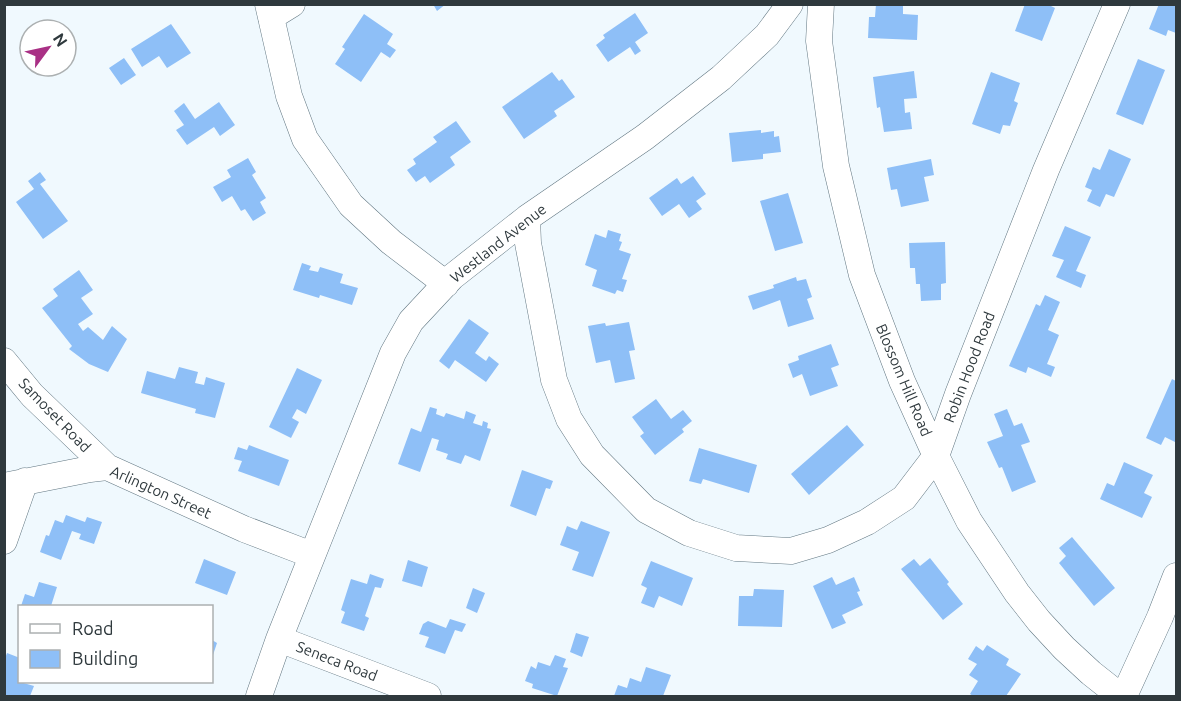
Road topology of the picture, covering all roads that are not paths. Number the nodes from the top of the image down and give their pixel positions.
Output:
1 (790, 4) edge
2 (821, 4) edge
3 (1117, 4) edge
4 (277, 9) edge
5 (527, 218) junction
6 (446, 284) junction
7 (4, 361) edge
8 (936, 456) junction
9 (107, 467) junction
10 (15, 484) edge
11 (4, 541) edge
12 (312, 555) junction
13 (1176, 576) edge
14 (279, 639) junction
15 (259, 696) edge
16 (428, 696) edge
17 (1122, 696) edge

1 - 5 street, Westland Avenue
2 - 8 street, Blossom Hill Road
3 - 8 street, Robin Hood Road
4 - 6 street
5 - 6 street, Westland Avenue
5 - 8 street, Robin Hood Road
6 - 12 street, Westland Avenue
7 - 9 street, Samoset Road
8 - 17 street, Blossom Hill Road
9 - 10 street, Arlington Street
9 - 12 street, Arlington Street
10 - 11 street
12 - 14 street, Westland Avenue
13 - 17 street
14 - 15 street, Westland Avenue
14 - 16 street, Seneca Road

